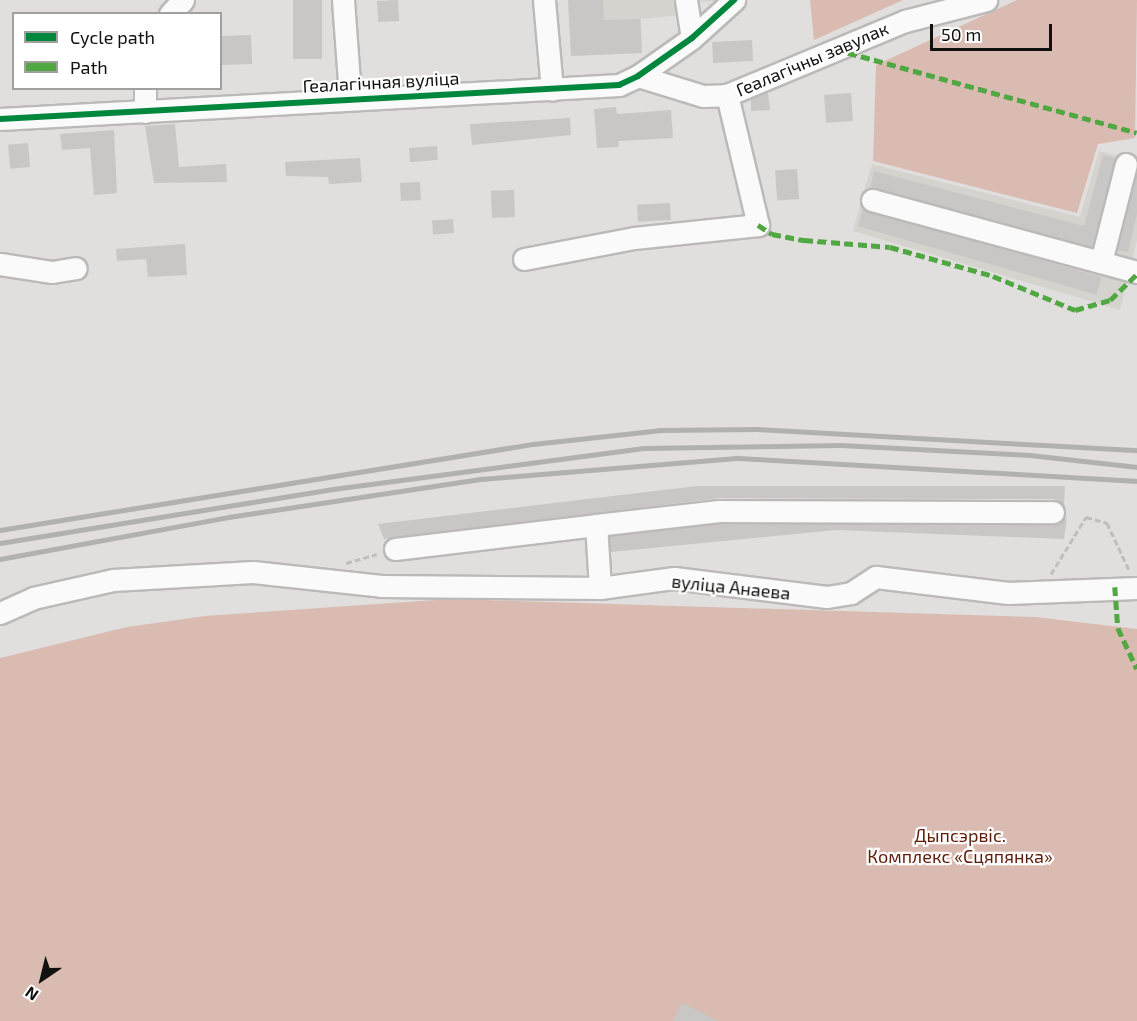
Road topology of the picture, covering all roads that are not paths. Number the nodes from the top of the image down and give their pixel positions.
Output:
1 (183, 0) edge
2 (343, 0) edge
3 (544, 0) edge
4 (686, 0) edge
5 (734, 0) edge
6 (986, 0) edge
7 (172, 12) edge
8 (692, 38) junction
9 (638, 76) junction
10 (145, 90) edge
11 (552, 90) junction
12 (728, 95) junction
13 (350, 96) junction
14 (145, 112) junction
15 (0, 119) edge
16 (1126, 164) dead end
17 (872, 200) dead end
18 (524, 259) dead end
19 (1101, 262) junction
20 (0, 264) edge
21 (76, 268) dead end
22 (1137, 272) edge
23 (1053, 512) dead end
24 (596, 525) junction
25 (395, 549) dead end
26 (1134, 583) edge
27 (600, 588) junction
28 (0, 613) edge

1 - 7 street
2 - 13 street
3 - 11 street
4 - 8 street
5 - 8 street, Геалагічная вуліца
6 - 12 street, Геалагічны завулак
8 - 9 street, Геалагічная вуліца
9 - 11 street, Геалагічная вуліца
9 - 12 street, Геалагічны завулак
10 - 14 street
11 - 13 street, Геалагічная вуліца
12 - 18 street
13 - 14 street, Геалагічная вуліца
14 - 15 street, Геалагічная вуліца
16 - 19 street
17 - 19 street
19 - 22 street
20 - 21 street
23 - 24 street
24 - 25 street
24 - 27 street
26 - 27 street, вуліца Анаева
27 - 28 street, вуліца Анаева

